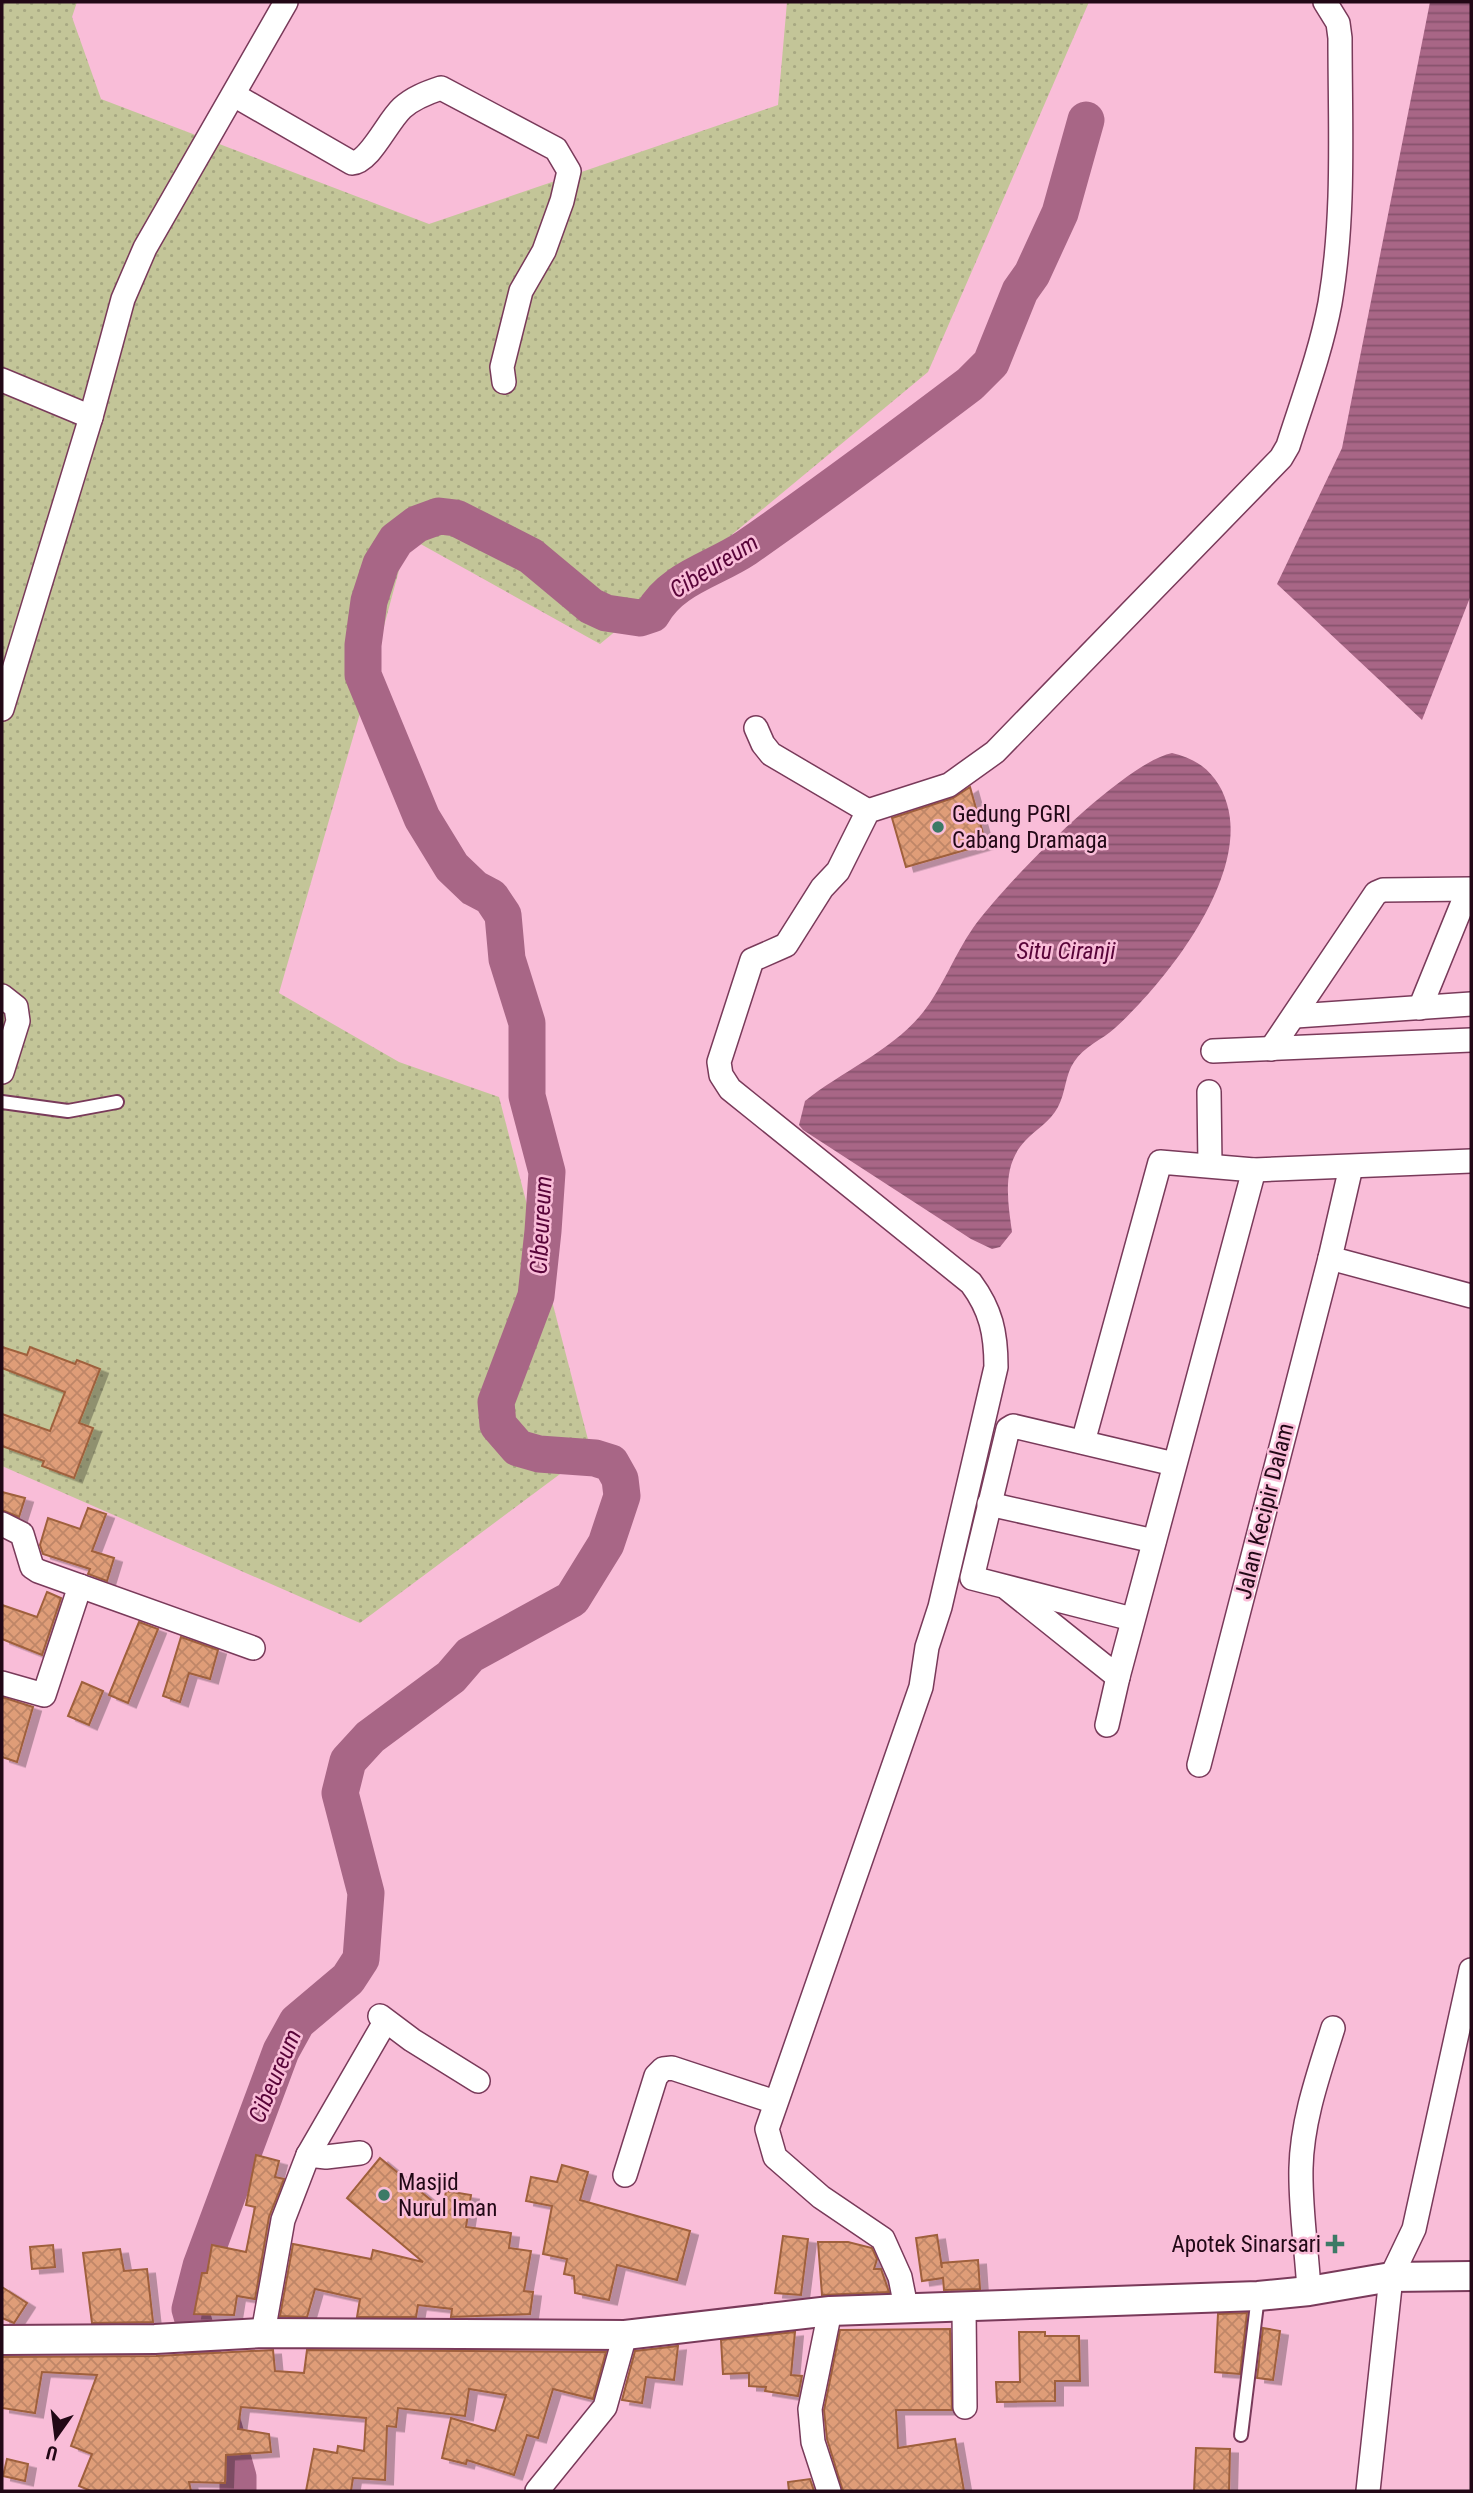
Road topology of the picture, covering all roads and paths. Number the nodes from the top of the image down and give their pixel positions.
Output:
1 (286, 2) edge
2 (1325, 2) edge
3 (234, 95) junction
4 (2, 380) edge
5 (504, 382) dead end
6 (91, 417) junction
7 (2, 709) edge
8 (756, 728) dead end
9 (868, 811) junction
10 (1470, 890) edge
11 (2, 996) edge
12 (1471, 1004) edge
13 (1420, 1008) junction
14 (1296, 1016) junction
15 (1471, 1040) edge
16 (1271, 1048) junction
17 (1213, 1051) dead end
18 (2, 1072) edge
19 (1209, 1092) dead end
20 (2, 1102) edge
21 (117, 1102) dead end
22 (1471, 1161) edge
23 (1440, 1163) junction
24 (1210, 1165) junction
25 (1351, 1167) junction
26 (1254, 1170) junction
27 (1471, 1172) edge
28 (1330, 1258) junction
29 (1471, 1296) edge
30 (1083, 1442) junction
31 (1174, 1464) junction
32 (989, 1504) junction
33 (2, 1524) edge
34 (1154, 1541) junction
35 (80, 1586) junction
36 (1008, 1589) junction
37 (1132, 1619) junction
38 (253, 1648) dead end
39 (1118, 1677) junction
40 (2, 1683) edge
41 (1107, 1724) dead end
42 (1199, 1765) dead end
43 (1471, 1970) edge
44 (1333, 2028) dead end
45 (478, 2081) dead end
46 (775, 2102) junction
47 (359, 2153) dead end
48 (308, 2155) junction
49 (625, 2175) dead end
50 (1471, 2276) edge
51 (1391, 2277) junction
52 (1309, 2291) junction
53 (1258, 2296) junction
54 (906, 2306) junction
55 (964, 2308) junction
56 (830, 2311) junction
57 (263, 2333) junction
58 (625, 2334) junction
59 (2, 2340) edge
60 (965, 2407) dead end
61 (1241, 2435) dead end
62 (537, 2491) edge
63 (829, 2491) edge
64 (1368, 2491) edge

1 - 3 street
2 - 9 street
3 - 5 street
3 - 6 street
4 - 6 street
6 - 7 street
8 - 9 street
9 - 46 street
10 - 13 street
10 - 14 street
11 - 18 street
12 - 13 street
13 - 14 street
14 - 16 street
15 - 16 street
16 - 17 street
19 - 24 street
20 - 21 lane
22 - 23 street
23 - 25 street
23 - 27 street
24 - 26 street
24 - 30 street
25 - 26 street
25 - 28 street, Jalan Kecipir Dalam
26 - 31 street
28 - 29 street
28 - 42 street, Jalan Kecipir Dalam
30 - 31 street
30 - 32 street
31 - 34 street
32 - 34 street
32 - 36 street
33 - 35 street
34 - 37 street
35 - 38 street
35 - 40 street
36 - 37 street
36 - 39 street
37 - 39 street
39 - 41 street
43 - 51 street
44 - 52 street
45 - 48 street
46 - 49 street
46 - 54 street
47 - 48 street
48 - 57 street
50 - 51 street
51 - 52 street
51 - 64 street
52 - 53 street
53 - 55 street
53 - 61 lane
54 - 55 street
54 - 56 street
55 - 60 street
56 - 58 street
56 - 63 street
57 - 58 street
57 - 59 street
58 - 62 street

